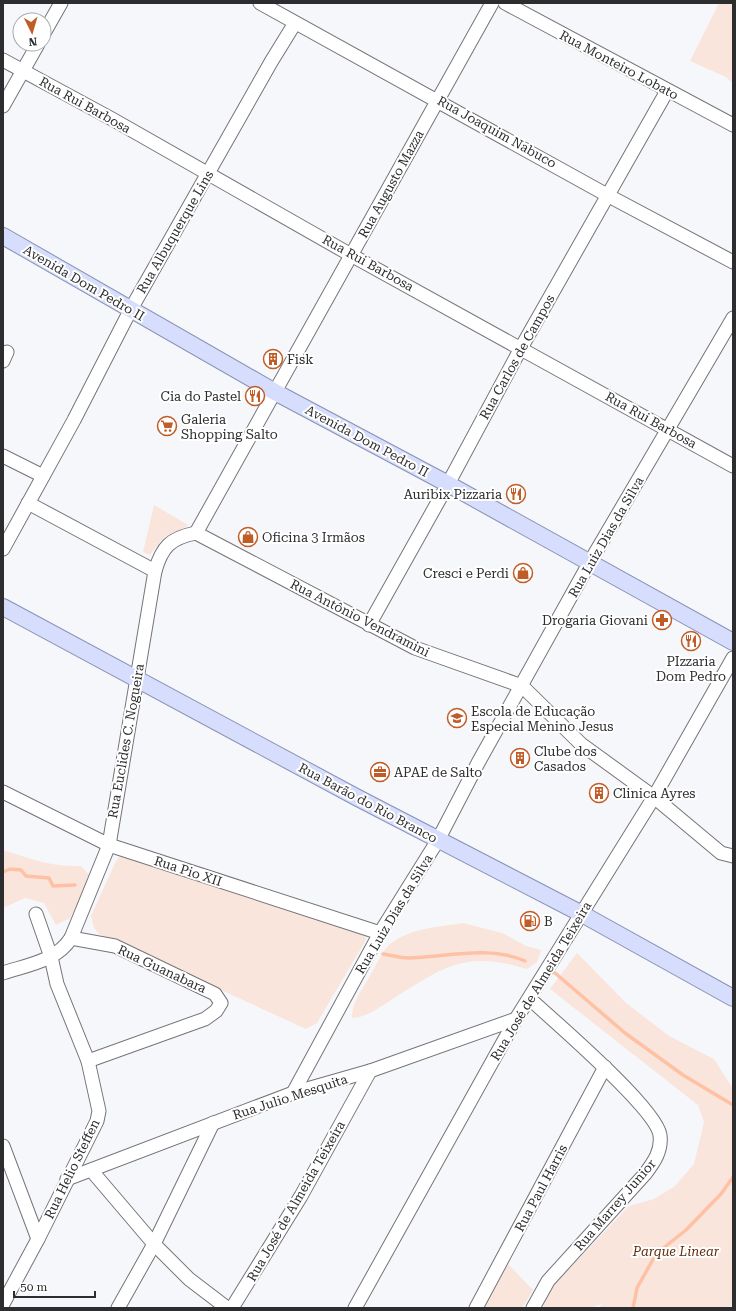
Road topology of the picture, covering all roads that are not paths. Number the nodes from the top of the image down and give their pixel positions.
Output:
1 (61, 3) edge
2 (260, 3) edge
3 (492, 3) edge
4 (505, 3) edge
5 (52, 19) edge
6 (295, 23) junction
7 (33, 52) edge
8 (3, 60) edge
9 (23, 70) junction
10 (667, 91) junction
11 (438, 100) junction
12 (3, 106) edge
13 (733, 125) edge
14 (209, 173) junction
15 (608, 195) junction
16 (3, 236) edge
17 (351, 255) junction
18 (733, 262) edge
19 (131, 309) junction
20 (733, 318) edge
21 (521, 348) junction
22 (275, 392) junction
23 (668, 430) junction
24 (3, 456) edge
25 (733, 466) edge
26 (43, 476) junction
27 (448, 484) junction
28 (28, 502) junction
29 (196, 533) junction
30 (3, 549) edge
31 (590, 562) junction
32 (155, 571) junction
33 (3, 607) edge
34 (369, 625) junction
35 (733, 642) edge
36 (733, 658) edge
37 (137, 680) junction
38 (522, 686) junction
39 (3, 792) edge
40 (654, 797) junction
41 (438, 840) junction
42 (109, 845) junction
43 (733, 856) edge
44 (36, 914) dead end
45 (582, 914) junction
46 (380, 933) junction
47 (71, 938) junction
48 (52, 957) junction
49 (3, 973) edge
50 (733, 998) edge
51 (530, 999) junction
52 (516, 1020) junction
53 (88, 1061) junction
54 (605, 1067) junction
55 (370, 1071) junction
56 (293, 1094) junction
57 (213, 1122) junction
58 (3, 1146) edge
59 (92, 1170) junction
60 (66, 1179) junction
61 (38, 1239) junction
62 (154, 1244) junction
63 (3, 1304) edge
64 (118, 1308) edge
65 (227, 1308) edge
66 (232, 1308) edge
67 (355, 1308) edge
68 (476, 1308) edge
69 (532, 1308) edge

1 - 5 street
2 - 6 street, Rua Joaquim Nabuco
3 - 11 street, Rua Augusto Mazza
4 - 10 street, Rua Monteiro Lobato
6 - 11 street, Rua Joaquim Nabuco
6 - 14 street, Rua Albuquerque Lins
7 - 9 street
8 - 9 street, Rua Rui Barbosa
9 - 12 street
9 - 14 street, Rua Rui Barbosa
10 - 13 street, Rua Monteiro Lobato
10 - 15 street, Rua Carlos de Campos
11 - 15 street, Rua Joaquim Nabuco
11 - 17 street, Rua Augusto Mazza
14 - 17 street, Rua Rui Barbosa
14 - 19 street, Rua Albuquerque Lins
15 - 18 street, Rua Joaquim Nabuco
15 - 21 street, Rua Carlos de Campos
16 - 19 main road, Avenida Dom Pedro II
17 - 21 street, Rua Rui Barbosa
17 - 22 street, Rua Augusto Mazza
19 - 22 main road, Avenida Dom Pedro II
19 - 26 street, Rua Albuquerque Lins
20 - 23 street, Rua Luiz Dias da Silva
21 - 23 street, Rua Rui Barbosa
21 - 27 street, Rua Carlos de Campos
22 - 27 main road, Avenida Dom Pedro II
22 - 29 street, Rua Augusto Mazza
23 - 25 street, Rua Rui Barbosa
23 - 31 street, Rua Luiz Dias da Silva
24 - 26 street
26 - 28 street, Rua Albuquerque Lins
27 - 31 main road, Avenida Dom Pedro II
27 - 34 street, Rua Carlos de Campos
28 - 30 street, Rua Albuquerque Lins
28 - 32 street
29 - 32 street, Rua Euclides C. Nogueira
29 - 34 street, Rua Antônio Vendramini
31 - 35 main road, Avenida Dom Pedro II
31 - 38 street, Rua Luiz Dias da Silva
32 - 37 street, Rua Euclides C. Nogueira
33 - 37 main road, Rua Barão do Rio Branco
34 - 38 street, Rua Antônio Vendramini
36 - 40 street, Rua José de Almeida Teixeira
37 - 41 main road, Rua Barão do Rio Branco
37 - 42 street, Rua Euclides C. Nogueira
38 - 40 street, Rua Antônio Vendramini
38 - 41 street, Rua Luiz Dias da Silva
39 - 42 street, Rua Pio XII
40 - 43 street, Rua Antônio Vendramini
40 - 45 street, Rua José de Almeida Teixeira
41 - 45 main road, Rua Barão do Rio Branco
41 - 46 street, Rua Luiz Dias da Silva
42 - 46 street, Rua Pio XII
42 - 47 street, Rua Euclides C. Nogueira
44 - 48 street, Rua Helio Steffen
45 - 50 main road, Rua Barão do Rio Branco
45 - 51 street, Rua José de Almeida Teixeira
46 - 56 street, Rua Luiz Dias da Silva
47 - 48 street, Rua Euclides C. Nogueira
47 - 53 street, Rua Guanabara
48 - 49 street
48 - 53 street, Rua Helio Steffen
51 - 52 street, Rua José de Almeida Teixeira
51 - 54 street, Rua Marrey Junior
52 - 55 street, Rua Julio Mesquita
52 - 67 street, Rua José de Almeida Teixeira
53 - 60 street, Rua Helio Steffen
54 - 68 street, Rua Paul Harris
54 - 69 street, Rua Marrey Junior
55 - 56 street, Rua Julio Mesquita
55 - 66 street, Rua José de Almeida Teixeira
56 - 57 street, Rua Julio Mesquita
57 - 59 street, Rua Julio Mesquita
57 - 62 street
58 - 61 street
59 - 60 street, Rua Julio Mesquita
59 - 62 street
60 - 61 street, Rua Helio Steffen
61 - 63 street, Rua Helio Steffen
62 - 64 street
62 - 65 street

